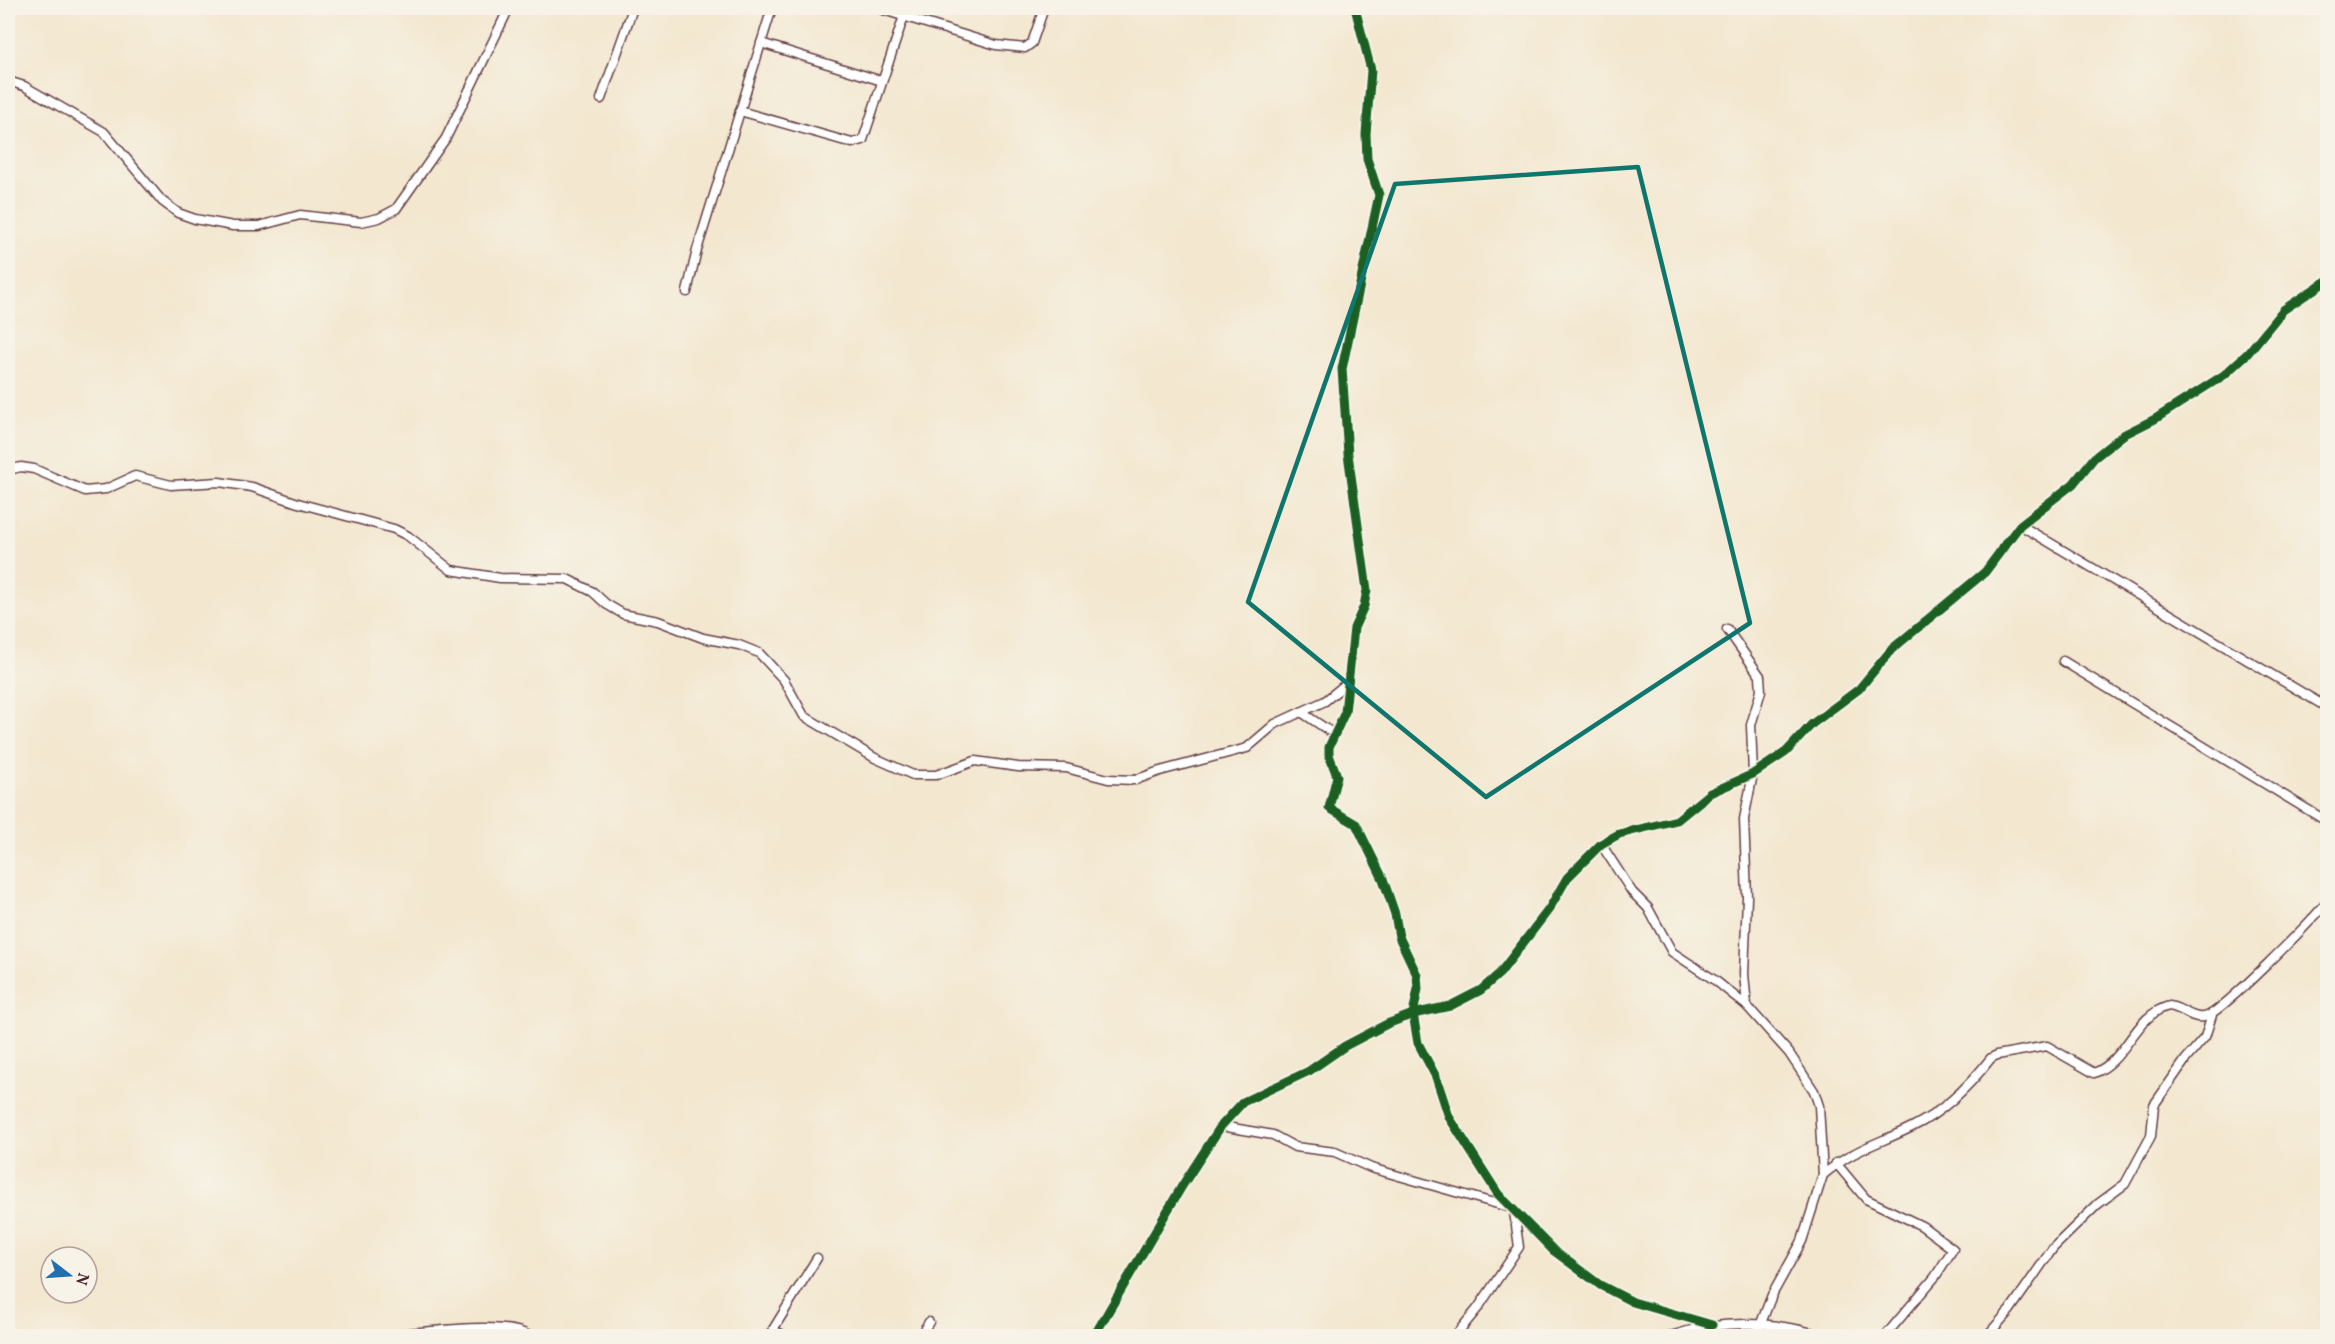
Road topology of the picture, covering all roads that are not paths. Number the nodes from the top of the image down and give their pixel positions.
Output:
1 (509, 8) edge
2 (633, 8) edge
3 (772, 8) edge
4 (877, 8) edge
5 (1044, 8) edge
6 (1355, 8) edge
7 (904, 16) junction
8 (761, 43) junction
9 (8, 81) edge
10 (882, 81) junction
11 (601, 99) dead end
12 (741, 111) junction
13 (2328, 280) edge
14 (687, 292) dead end
15 (8, 470) edge
16 (2020, 525) junction
17 (1727, 629) dead end
18 (2063, 661) dead end
19 (1349, 681) junction
20 (2328, 708) edge
21 (1301, 712) junction
22 (1334, 735) junction
23 (1753, 774) junction
24 (2328, 822) edge
25 (1601, 844) junction
26 (2328, 901) edge
27 (1747, 1006) junction
28 (1413, 1014) junction
29 (2212, 1015) junction
30 (1221, 1126) junction
31 (1836, 1163) junction
32 (1823, 1175) junction
33 (1512, 1209) junction
34 (817, 1258) dead end
35 (929, 1322) dead end
36 (1712, 1325) junction
37 (1759, 1326) junction
38 (472, 1333) edge
39 (771, 1333) edge
40 (396, 1336) edge
41 (529, 1336) edge
42 (785, 1336) edge
43 (920, 1336) edge
44 (1095, 1336) edge
45 (1455, 1336) edge
46 (1671, 1336) edge
47 (1756, 1336) edge
48 (1822, 1336) edge
49 (1885, 1336) edge
50 (1987, 1336) edge

1 - 9 street
2 - 11 street
3 - 8 street
4 - 7 street
5 - 7 street
6 - 19 street
7 - 10 street
8 - 10 street
8 - 12 street
10 - 12 street
12 - 14 street
13 - 16 street
15 - 21 street
16 - 20 street
16 - 23 street
17 - 23 street
18 - 24 street
19 - 21 street
19 - 22 street
21 - 22 street
22 - 28 street
23 - 25 street
23 - 27 street
25 - 27 street
25 - 28 street
26 - 29 street
27 - 32 street
28 - 30 street
28 - 33 street
29 - 31 street
29 - 50 street
30 - 33 street
30 - 44 street
31 - 32 street
31 - 49 street
32 - 37 street
33 - 36 street
33 - 45 street
34 - 39 street
35 - 43 street
36 - 37 street
36 - 46 street
37 - 47 street
37 - 48 street
38 - 40 street
38 - 41 street
39 - 42 street

